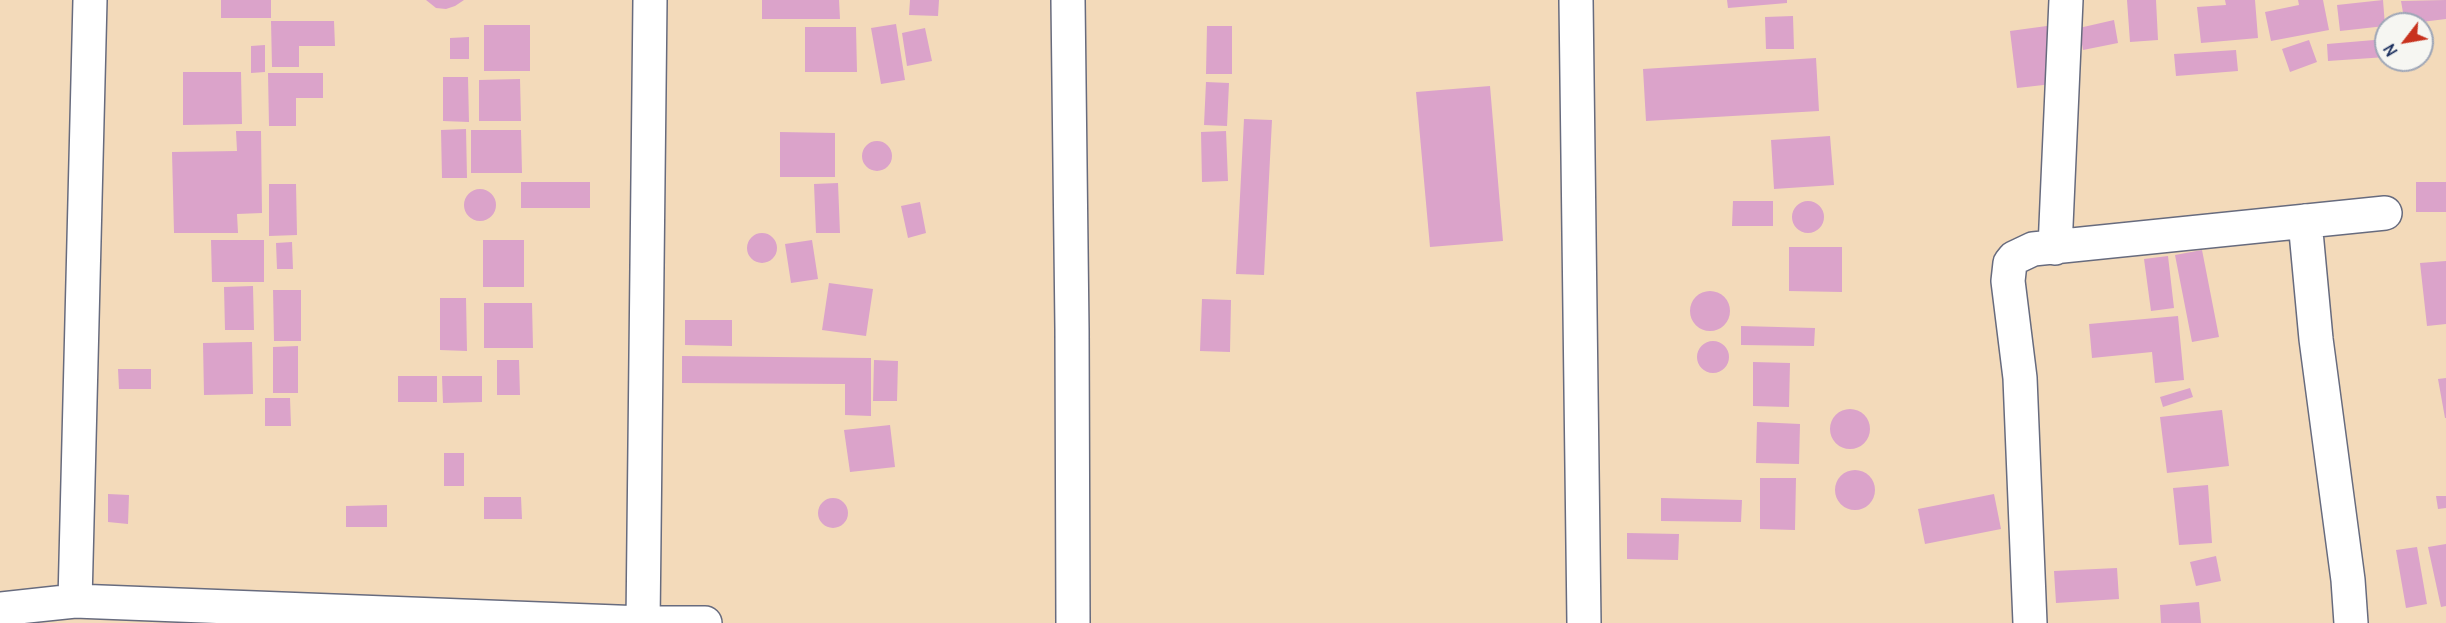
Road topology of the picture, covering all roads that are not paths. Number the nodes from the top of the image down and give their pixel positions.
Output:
1 (90, 0) edge
2 (650, 0) edge
3 (1068, 0) edge
4 (1576, 0) edge
5 (2066, 0) edge
6 (2385, 213) dead end
7 (2305, 221) junction
8 (2055, 248) junction
9 (75, 602) junction
10 (0, 609) edge
11 (643, 623) edge
12 (705, 623) edge
13 (1073, 623) edge
14 (1584, 623) edge
15 (2030, 623) edge
16 (2351, 623) edge

1 - 9 street
2 - 11 street
3 - 13 street
4 - 14 street
5 - 8 street
6 - 7 street
7 - 8 street
7 - 16 street
8 - 15 street
9 - 10 street
9 - 11 street
11 - 12 street

